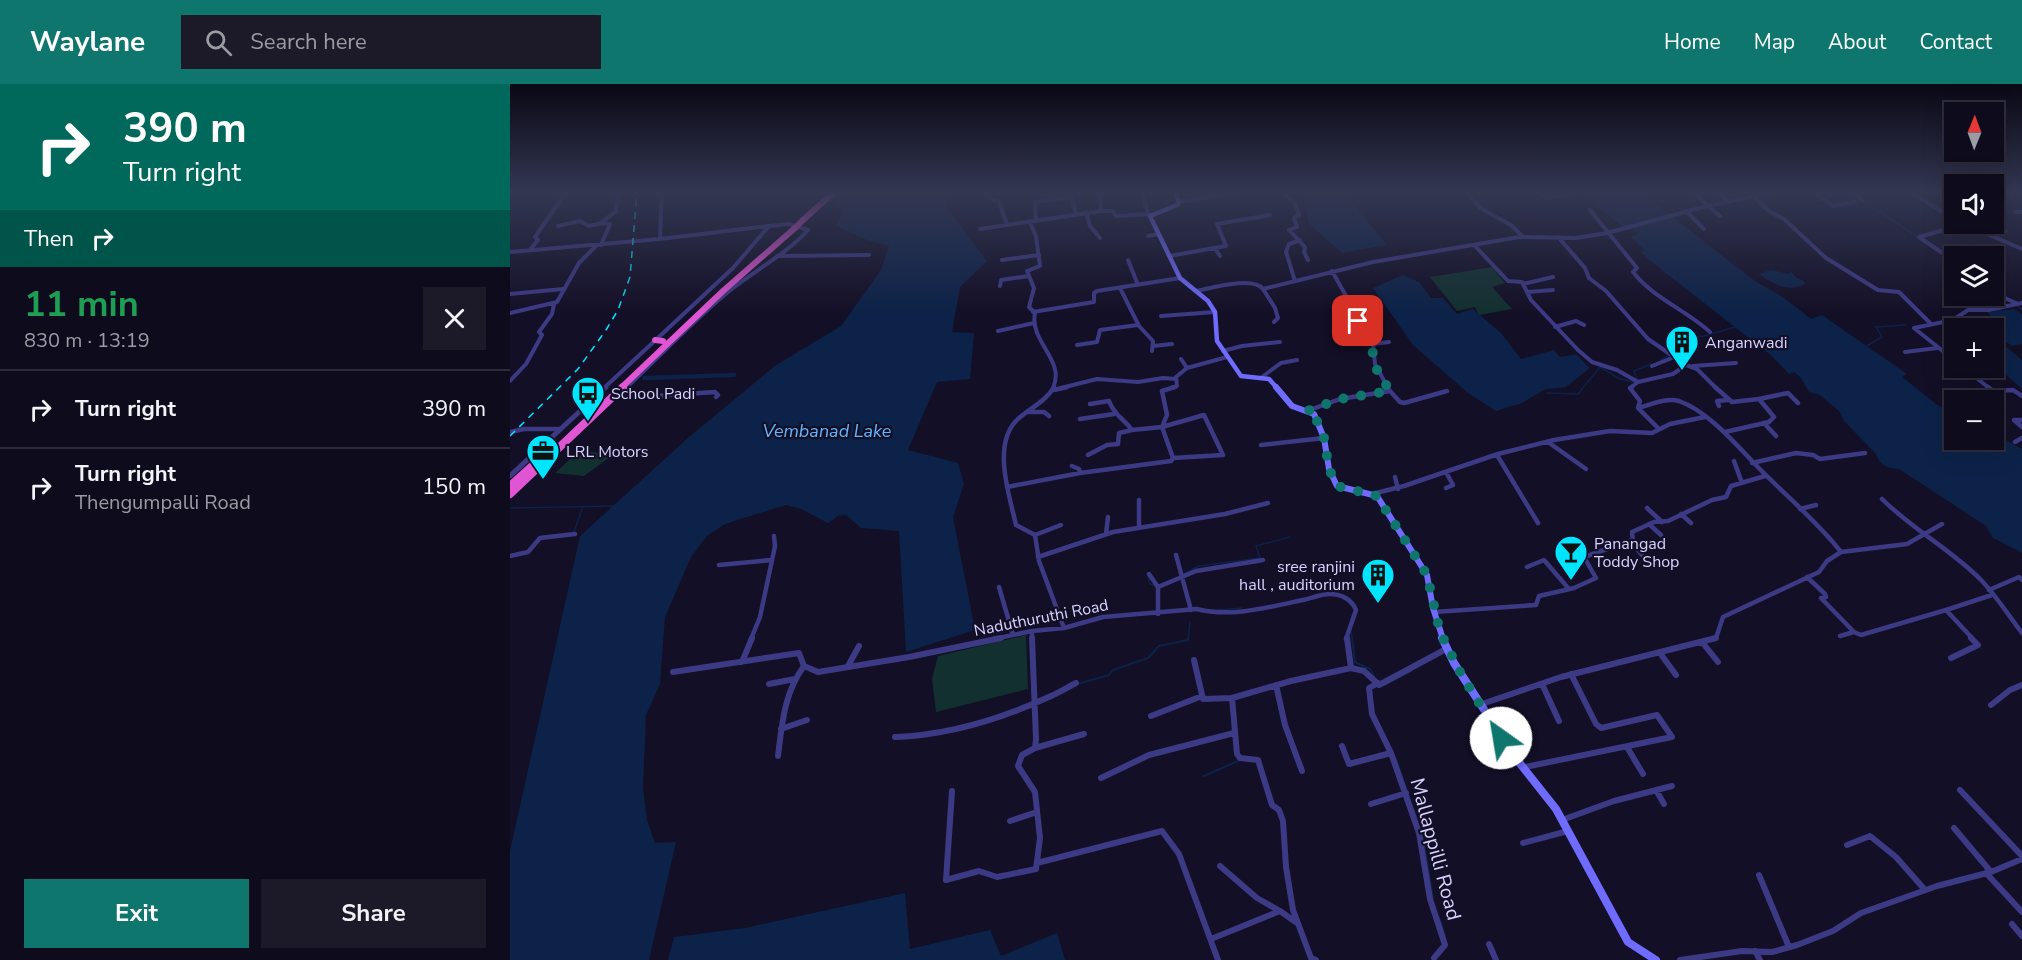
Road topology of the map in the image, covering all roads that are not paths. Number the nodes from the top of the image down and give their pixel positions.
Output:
1 (538, 233) edge
2 (606, 233) edge
3 (660, 233) edge
4 (711, 233) edge
5 (763, 233) edge
6 (781, 233) edge
7 (782, 233) edge
8 (806, 233) edge
9 (1035, 233) edge
10 (1095, 233) edge
11 (1221, 233) edge
12 (1292, 233) edge
13 (1519, 233) edge
14 (1607, 233) joint
15 (1797, 233) edge
16 (1933, 233) edge
17 (1159, 234) joint
18 (1989, 234) edge
19 (1148, 236) dead end
20 (1523, 237) junction
21 (1558, 237) junction
22 (1100, 238) dead end
23 (660, 239) junction
24 (1300, 240) junction
25 (599, 246) junction
26 (1475, 246) junction
27 (2022, 247) edge
28 (1215, 248) junction
29 (530, 249) junction
30 (510, 252) edge
31 (1944, 254) edge
32 (869, 255) dead end
33 (1039, 255) junction
34 (775, 256) junction
35 (1169, 256) junction
36 (1220, 256) dead end
37 (1002, 260) dead end
38 (1128, 260) dead end
39 (1308, 260) dead end
40 (1332, 271) junction
41 (1029, 276) junction
42 (1553, 277) dead end
43 (1180, 278) junction
44 (1295, 280) junction
45 (1522, 284) junction
46 (1138, 285) junction
47 (1000, 286) dead end
48 (1120, 288) junction
49 (563, 289) junction
50 (1263, 289) junction
51 (1553, 290) dead end
52 (1196, 291) junction
53 (1527, 292) junction
54 (510, 294) edge
55 (2004, 298) edge
56 (1094, 302) junction
57 (554, 304) junction
58 (2018, 304) edge
59 (1094, 309) dead end
60 (1034, 312) junction
61 (1215, 312) junction
62 (510, 313) edge
63 (1161, 316) dead end
64 (1274, 322) dead end
65 (1034, 323) junction
66 (1930, 323) junction
67 (1138, 325) junction
68 (1584, 326) dead end
69 (1555, 327) junction
70 (998, 331) dead end
71 (1710, 332) dead end
72 (654, 340) junction
73 (663, 341) junction
74 (1280, 342) dead end
75 (1389, 342) dead end
76 (1172, 344) dead end
77 (1373, 344) junction
78 (1077, 345) dead end
79 (1153, 346) junction
80 (1937, 348) junction
81 (1152, 351) dead end
82 (1688, 352) dead end
83 (1905, 352) dead end
84 (1944, 353) edge
85 (1225, 354) junction
86 (1672, 356) junction
87 (1181, 359) dead end
88 (1297, 360) dead end
89 (1736, 363) dead end
90 (1686, 365) junction
91 (1652, 366) dead end
92 (1693, 366) junction
93 (1187, 368) junction
94 (1115, 373) dead end
95 (1262, 377) junction
96 (1977, 378) edge
97 (1112, 379) junction
98 (1176, 379) junction
99 (510, 381) edge
100 (1638, 382) junction
101 (1784, 388) dead end
102 (1054, 390) junction
103 (1390, 391) junction
104 (1447, 391) dead end
105 (1788, 393) junction
106 (619, 395) junction
107 (716, 396) dead end
108 (2022, 396) edge
109 (1760, 399) junction
110 (1728, 400) junction
111 (1798, 403) dead end
112 (1090, 404) dead end
113 (1719, 406) dead end
114 (1638, 408) junction
115 (1307, 411) junction
116 (1028, 412) junction
117 (1114, 414) junction
118 (1049, 416) dead end
119 (1705, 417) junction
120 (1080, 419) dead end
121 (2022, 420) edge
122 (1764, 423) junction
123 (1162, 427) junction
124 (2022, 427) edge
125 (1658, 428) junction
126 (561, 429) junction
127 (1132, 430) junction
128 (510, 432) edge
129 (1725, 432) junction
130 (1776, 436) dead end
131 (1324, 438) junction
132 (2022, 438) edge
133 (1548, 442) junction
134 (2015, 442) dead end
135 (1261, 445) dead end
136 (1480, 453) dead end
137 (1865, 453) dead end
138 (1088, 455) dead end
139 (1497, 455) junction
140 (1173, 458) junction
141 (1485, 459) junction
142 (1734, 461) dead end
143 (1752, 462) junction
144 (1072, 466) dead end
145 (1123, 467) junction
146 (1586, 469) dead end
147 (1446, 472) junction
148 (1080, 473) junction
149 (510, 476) edge
150 (1124, 476) dead end
151 (1766, 476) junction
152 (1395, 477) dead end
153 (1742, 483) junction
154 (510, 486) edge
155 (1007, 487) junction
156 (1446, 488) dead end
157 (1398, 489) junction
158 (1372, 494) junction
159 (510, 496) edge
160 (1882, 499) dead end
161 (1139, 500) dead end
162 (1268, 502) dead end
163 (1816, 505) dead end
164 (1647, 508) dead end
165 (1800, 509) junction
166 (1681, 514) junction
167 (1108, 517) dead end
168 (1662, 522) junction
169 (1538, 523) dead end
170 (1691, 523) dead end
171 (1649, 524) junction
172 (1942, 524) dead end
173 (1062, 525) dead end
174 (1139, 528) junction
175 (575, 534) dead end
176 (1106, 534) junction
177 (1035, 535) junction
178 (1924, 535) junction
179 (774, 536) dead end
180 (1661, 536) dead end
181 (1630, 541) junction
182 (1841, 552) junction
183 (1176, 555) dead end
184 (1642, 555) dead end
185 (510, 556) edge
186 (1038, 557) junction
187 (771, 560) junction
188 (1263, 560) dead end
189 (719, 565) dead end
190 (1527, 567) dead end
191 (1149, 574) dead end
192 (1183, 574) junction
193 (1807, 577) junction
194 (2022, 580) edge
195 (999, 587) dead end
196 (1158, 587) junction
197 (1569, 589) junction
198 (1990, 593) junction
199 (1191, 610) junction
200 (1946, 610) junction
201 (1434, 612) junction
202 (1158, 614) junction
203 (1904, 614) dead end
204 (1910, 620) junction
205 (1064, 628) junction
206 (1032, 631) junction
207 (1854, 632) junction
208 (2022, 633) edge
209 (1012, 635) junction
210 (1840, 636) dead end
211 (1702, 642) junction
212 (859, 646) dead end
213 (1448, 648) junction
214 (1660, 653) junction
215 (1951, 658) dead end
216 (1194, 660) dead end
217 (742, 662) junction
218 (1718, 662) dead end
219 (804, 666) junction
220 (848, 666) junction
221 (1352, 668) junction
222 (673, 672) dead end
223 (1571, 674) junction
224 (1676, 675) dead end
225 (795, 679) junction
226 (1076, 683) dead end
227 (1378, 683) junction
228 (769, 684) dead end
229 (1542, 684) junction
230 (1276, 685) junction
231 (2022, 685) edge
232 (1202, 696) junction
233 (1232, 698) junction
234 (1036, 703) junction
235 (1482, 704) junction
236 (1991, 705) dead end
237 (1151, 716) dead end
238 (807, 720) dead end
239 (1559, 721) dead end
240 (781, 729) junction
241 (1234, 733) junction
242 (1084, 734) dead end
243 (895, 737) dead end
244 (1342, 746) dead end
245 (1627, 747) junction
246 (1035, 748) junction
247 (1391, 753) junction
248 (778, 756) dead end
249 (1525, 767) junction
250 (1302, 771) dead end
251 (1643, 774) dead end
252 (1101, 778) dead end
253 (1672, 786) dead end
254 (1656, 790) junction
255 (1960, 790) dead end
256 (952, 791) dead end
257 (1406, 793) junction
258 (1371, 804) dead end
259 (1664, 804) dead end
260 (1037, 812) junction
261 (1562, 820) junction
262 (1010, 821) dead end
263 (1954, 828) dead end
264 (1568, 831) junction
265 (1523, 843) dead end
266 (1847, 845) dead end
267 (2022, 857) edge
268 (1036, 863) junction
269 (1220, 866) dead end
270 (1988, 873) junction
271 (1760, 875) dead end
272 (1925, 890) junction
273 (1280, 911) junction
274 (2022, 912) edge
275 (1297, 922) junction
276 (2012, 924) dead end
277 (2022, 936) edge
278 (1211, 939) junction
279 (1489, 944) dead end
280 (1789, 947) junction
281 (1755, 951) junction
282 (1434, 958) dead end
283 (1218, 960) edge
284 (1316, 960) edge
285 (1496, 960) edge
286 (1656, 960) edge
287 (1680, 960) edge
288 (1760, 960) edge

1 - 29 street
2 - 25 street
3 - 23 street
4 - 23 street
5 - 72 street
6 - 73 highway
7 - 159 highway
8 - 34 street
9 - 33 street
10 - 22 street
11 - 28 street
12 - 24 street
13 - 20 street
14 - 21 street
14 - 71 street
15 - 66 street
16 - 31 street
17 - 19 street
17 - 35 main road
18 - 27 street
20 - 21 street
20 - 26 street
21 - 86 street
23 - 25 street
24 - 39 street
24 - 44 street
25 - 29 street
25 - 49 street
26 - 40 street
26 - 45 street
28 - 35 street
28 - 36 street
29 - 30 street
32 - 34 street
33 - 37 street
33 - 41 street
34 - 106 street
35 - 43 main road
38 - 46 street
40 - 44 street
40 - 77 street
41 - 47 street
41 - 60 street
42 - 45 street
43 - 46 street
43 - 52 main road
44 - 50 street
45 - 53 street
46 - 48 street
48 - 56 street
48 - 67 street
49 - 54 street
49 - 57 street
50 - 52 street
50 - 64 street
51 - 53 street
52 - 61 main road
53 - 69 street
55 - 58 street
56 - 59 street
56 - 60 street
57 - 62 street
57 - 99 street
58 - 66 street
60 - 65 street
61 - 63 street
61 - 85 main road
65 - 70 street
65 - 102 street
66 - 80 street
67 - 78 street
67 - 79 street
68 - 69 street
69 - 100 street
72 - 73 highway
72 - 126 street
73 - 154 highway
74 - 85 street
75 - 77 street
76 - 79 street
77 - 103 street
79 - 81 street
80 - 83 street
80 - 84 street
82 - 86 street
85 - 93 street
85 - 95 main road
86 - 90 street
86 - 91 street
87 - 93 street
88 - 95 street
89 - 92 street
90 - 92 street
90 - 100 street
92 - 110 street
93 - 98 street
94 - 97 street
95 - 115 main road
96 - 108 street
97 - 98 street
97 - 102 street
98 - 123 street
100 - 114 street
101 - 105 street
102 - 116 street
103 - 104 street
103 - 115 street
105 - 109 street
105 - 111 street
106 - 107 street
106 - 159 street
109 - 110 street
109 - 122 street
110 - 113 street
112 - 117 street
114 - 119 street
114 - 125 street
115 - 131 main road
116 - 118 street
116 - 155 street
117 - 120 street
117 - 127 street
119 - 125 street
119 - 129 street
121 - 124 street
122 - 129 street
122 - 130 street
123 - 127 street
123 - 140 street
123 - 140 street
125 - 133 street
126 - 128 street
126 - 149 street
127 - 138 street
129 - 143 street
131 - 135 street
131 - 158 main road
132 - 134 street
133 - 139 street
133 - 146 street
136 - 141 street
137 - 143 street
139 - 141 street
139 - 169 street
140 - 145 street
141 - 147 street
142 - 153 street
143 - 151 street
144 - 148 street
145 - 148 street
145 - 150 street
147 - 156 street
147 - 157 street
148 - 155 street
151 - 153 street
151 - 165 street
152 - 157 street
153 - 166 street
155 - 177 street
157 - 158 street
158 - 201 main road
160 - 178 street
161 - 174 street
162 - 174 street
163 - 165 street
164 - 168 street
165 - 182 street
166 - 168 street
166 - 170 street
167 - 176 street
168 - 171 street
171 - 180 street
171 - 181 street
172 - 178 street
173 - 177 street
174 - 176 street
175 - 185 street
176 - 186 street
177 - 186 street
178 - 182 street
178 - 198 street
179 - 187 street
181 - 184 street
181 - 197 street
182 - 193 street
183 - 192 street
186 - 205 street
187 - 189 street
187 - 217 street
188 - 192 street
190 - 197 street
191 - 196 street
192 - 196 street
192 - 199 street
193 - 207 street
193 - 211 street
194 - 198 street
195 - 209 street
196 - 202 street
197 - 201 street
198 - 200 street
198 - 208 street
199 - 202 street, Naduthuruthi Road
199 - 221 street, Naduthuruthi Road
200 - 204 street
200 - 215 street
201 - 213 main road
202 - 205 street, Naduthuruthi Road
203 - 204 street
204 - 207 street
205 - 206 street, Naduthuruthi Road
206 - 209 street, Naduthuruthi Road
206 - 234 street
207 - 210 street
209 - 220 street, Naduthuruthi Road
211 - 214 street
211 - 218 street
212 - 220 street
213 - 227 street
213 - 235 main road
214 - 223 street
214 - 224 street
216 - 232 street
217 - 219 street, Naduthuruthi Road
217 - 222 street, Naduthuruthi Road
219 - 220 street, Naduthuruthi Road
219 - 225 street
221 - 227 street
221 - 230 street
223 - 229 street
223 - 245 street
225 - 228 street
225 - 240 street
226 - 234 street
227 - 247 street, Mallappilli Road
229 - 235 street
229 - 239 street
230 - 233 street
230 - 250 street
231 - 236 street
232 - 233 street
232 - 237 street
233 - 241 street
234 - 243 street
234 - 246 street
235 - 249 main road
238 - 240 street
240 - 248 street
241 - 252 street
241 - 275 street
242 - 246 street
244 - 247 street
245 - 249 street
245 - 251 street
246 - 260 street
247 - 257 street, Mallappilli Road
249 - 261 main road
253 - 254 street
254 - 259 street
254 - 261 street
255 - 267 street
256 - 268 street
257 - 258 street
257 - 282 street, Mallappilli Road
260 - 262 street
260 - 268 street
261 - 264 main road
263 - 270 street
264 - 265 street
264 - 286 main road
266 - 272 street
267 - 270 street
268 - 278 street
269 - 273 street
270 - 272 street
270 - 274 street
271 - 280 street
272 - 280 street
273 - 275 street
273 - 278 street
275 - 284 street
276 - 277 street
278 - 283 street
279 - 285 street
280 - 281 street
281 - 287 street
281 - 288 street

